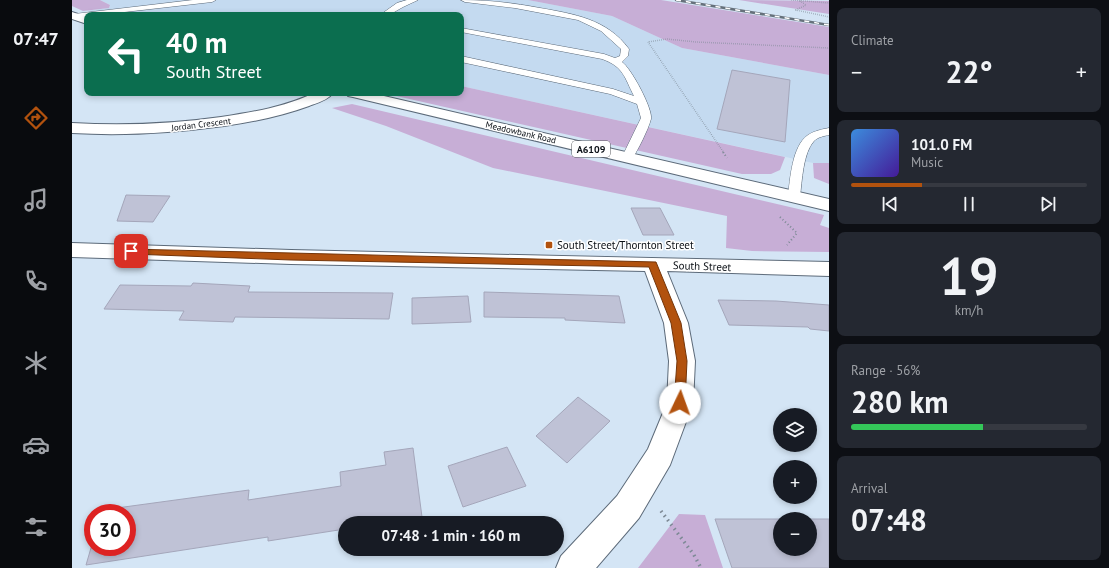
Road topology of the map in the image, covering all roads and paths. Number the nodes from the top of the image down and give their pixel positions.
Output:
1 (212, 0) edge
2 (414, 0) edge
3 (465, 0) edge
4 (791, 0) edge
5 (800, 1) junction
6 (829, 3) edge
7 (108, 12) edge
8 (389, 12) edge
9 (84, 15) edge
10 (73, 16) edge
11 (829, 17) edge
12 (84, 20) edge
13 (464, 31) edge
14 (829, 48) edge
15 (464, 60) edge
16 (615, 61) junction
17 (319, 96) edge
18 (366, 96) edge
19 (642, 102) junction
20 (72, 128) edge
21 (829, 131) edge
22 (628, 157) junction
23 (746, 185) junction
24 (794, 196) junction
25 (829, 205) edge
26 (778, 215) dead end
27 (72, 250) edge
28 (653, 264) junction
29 (767, 268) junction
30 (829, 269) edge
31 (642, 486) junction
32 (572, 568) edge
33 (701, 568) edge

1 - 7 lane
2 - 8 lane
3 - 16 lane
4 - 5 path
5 - 6 path
5 - 11 path
9 - 10 lane
10 - 12 street
13 - 16 lane
14 - 23 path
15 - 19 lane
16 - 19 lane
17 - 20 street, Jordan Crescent
18 - 22 street, Meadowbank Road / A6109
19 - 22 lane
21 - 24 lane
22 - 23 street, Meadowbank Road / A6109
23 - 24 street, Meadowbank Road / A6109
24 - 25 street, Meadowbank Road / A6109
26 - 29 path
27 - 28 street, South Street
28 - 29 street, South Street
28 - 31 street
29 - 30 street, South Street
31 - 32 street
31 - 33 path

